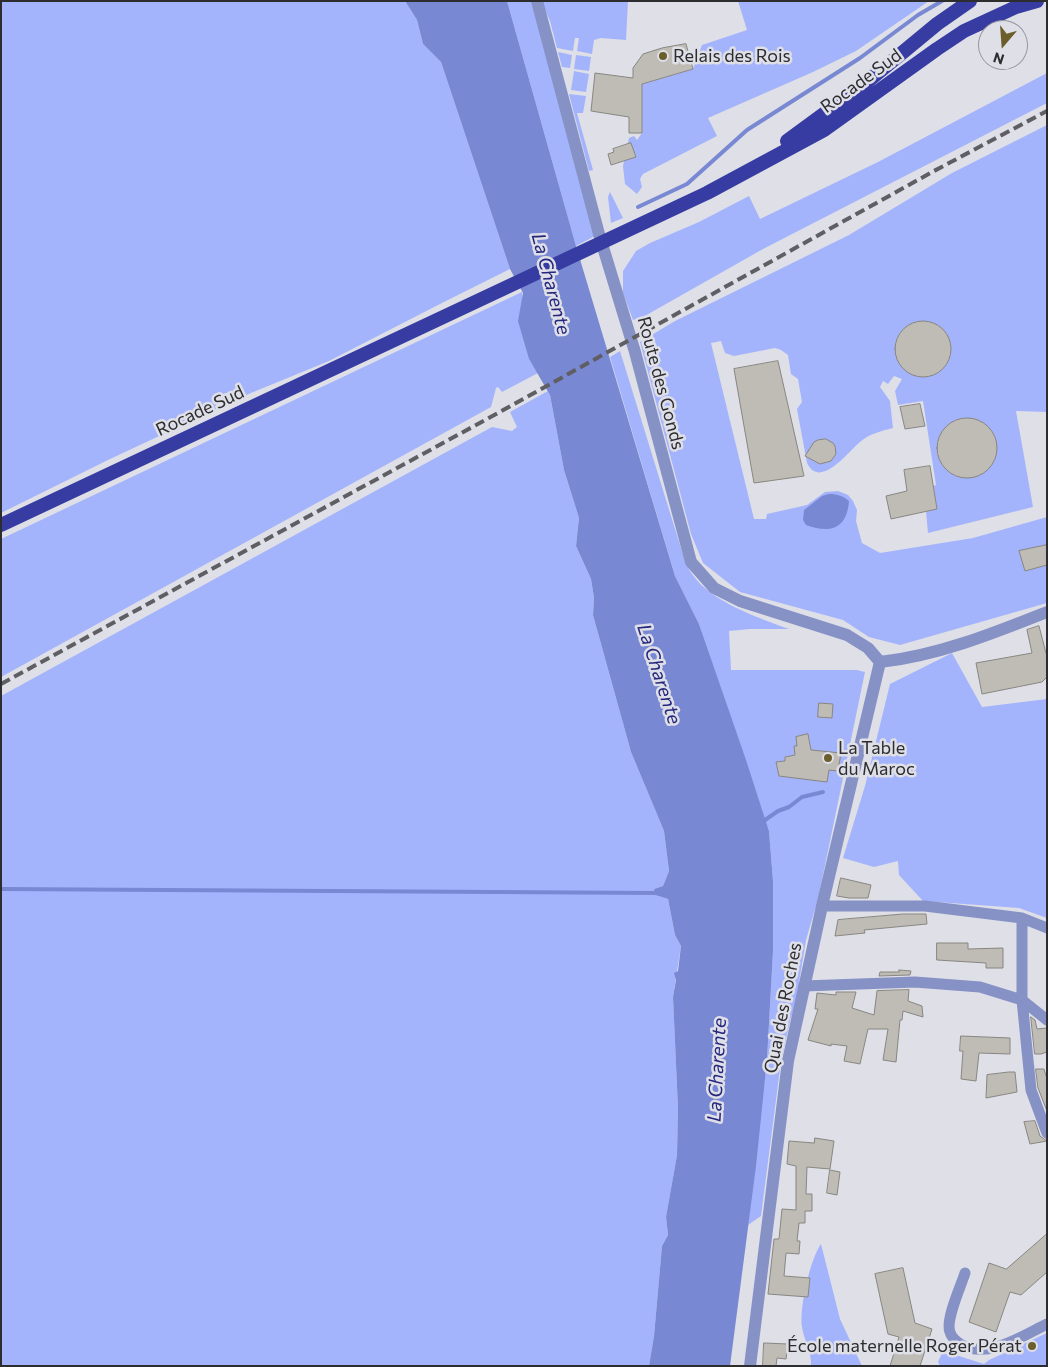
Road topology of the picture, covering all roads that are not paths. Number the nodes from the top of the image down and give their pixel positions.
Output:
1 (537, 1) edge
2 (970, 1) edge
3 (1037, 1) edge
4 (706, 193) junction
5 (1, 525) edge
6 (1047, 612) edge
7 (880, 662) junction
8 (822, 906) junction
9 (1022, 918) junction
10 (1047, 928) edge
11 (804, 986) junction
12 (1022, 1000) junction
13 (1047, 1020) edge
14 (1047, 1133) edge
15 (965, 1273) dead end
16 (1047, 1324) edge
17 (750, 1366) edge

1 - 7 street, Route des Gonds
2 - 4 highway, Rocade Sud
3 - 4 highway, Rocade Sud
4 - 5 highway, Rocade Sud
6 - 7 street
7 - 8 street, Quai des Roches
8 - 9 street
8 - 11 street, Quai des Roches
9 - 10 street
9 - 12 street
11 - 12 street
11 - 17 street, Quai des Roches
12 - 13 street
12 - 14 street
15 - 16 street

